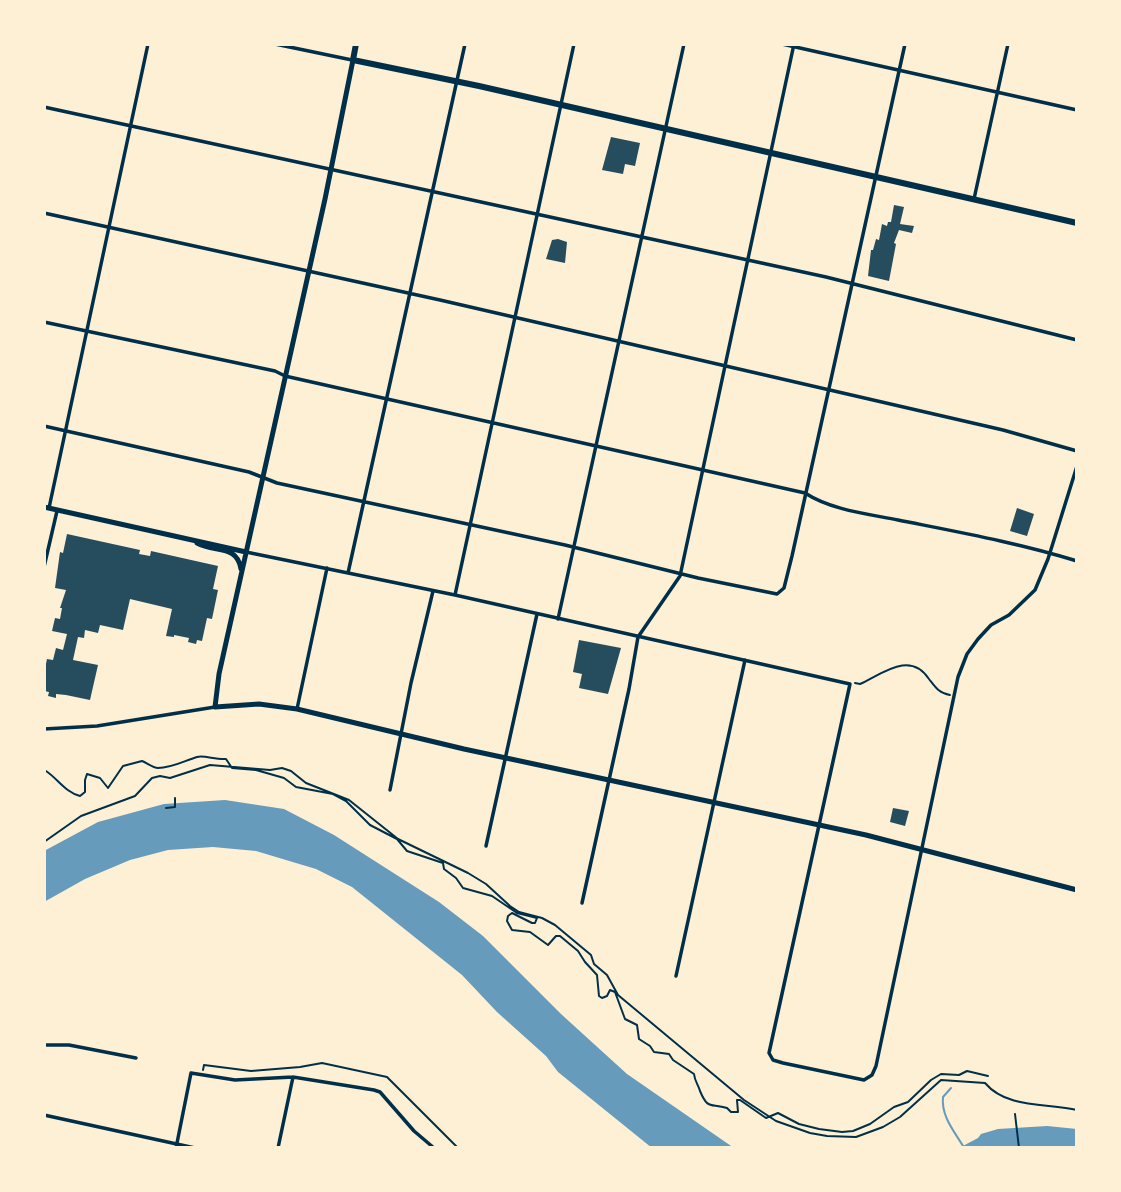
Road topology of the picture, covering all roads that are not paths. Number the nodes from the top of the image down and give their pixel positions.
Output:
1 (148, 44) edge
2 (275, 44) edge
3 (356, 44) edge
4 (464, 44) edge
5 (574, 44) edge
6 (684, 44) edge
7 (782, 44) edge
8 (905, 44) edge
9 (1008, 44) edge
10 (794, 45) edge
11 (353, 60) junction
12 (899, 70) junction
13 (456, 81) junction
14 (996, 91) junction
15 (561, 105) junction
16 (44, 107) edge
17 (1077, 110) edge
18 (131, 125) junction
19 (665, 129) junction
20 (770, 152) junction
21 (331, 169) junction
22 (876, 177) junction
23 (433, 191) junction
24 (974, 199) junction
25 (44, 213) edge
26 (537, 213) junction
27 (1077, 223) edge
28 (109, 228) junction
29 (642, 236) junction
30 (746, 260) junction
31 (308, 272) junction
32 (853, 284) junction
33 (410, 294) junction
34 (514, 317) junction
35 (44, 321) edge
36 (87, 330) junction
37 (1077, 340) edge
38 (620, 342) junction
39 (723, 367) junction
40 (285, 376) junction
41 (829, 391) junction
42 (387, 399) junction
43 (492, 423) junction
44 (44, 426) edge
45 (65, 431) junction
46 (596, 446) junction
47 (1077, 451) edge
48 (1077, 467) edge
49 (701, 470) junction
50 (264, 478) junction
51 (805, 493) junction
52 (364, 502) junction
53 (46, 507) edge
54 (57, 510) junction
55 (470, 525) junction
56 (191, 540) junction
57 (573, 547) junction
58 (246, 552) junction
59 (1049, 552) junction
60 (1077, 561) edge
61 (44, 566) edge
62 (327, 568) junction
63 (242, 573) junction
64 (348, 573) junction
65 (680, 573) junction
66 (433, 591) junction
67 (454, 595) junction
68 (537, 614) junction
69 (558, 619) junction
70 (638, 637) junction
71 (745, 660) junction
72 (215, 707) junction
73 (298, 709) junction
74 (44, 729) edge
75 (401, 734) junction
76 (505, 758) junction
77 (608, 779) junction
78 (390, 790) dead end
79 (714, 801) junction
80 (818, 824) junction
81 (486, 846) dead end
82 (922, 849) junction
83 (1077, 890) edge
84 (582, 903) dead end
85 (676, 975) dead end
86 (44, 1045) edge
87 (136, 1058) dead end
88 (293, 1077) junction
89 (44, 1115) edge
90 (176, 1146) edge
91 (195, 1148) edge
92 (278, 1148) edge
93 (434, 1148) edge

1 - 18 street
2 - 11 street
3 - 11 main road
4 - 13 street
5 - 15 street
6 - 19 street
7 - 10 street
8 - 12 street
9 - 14 street
10 - 12 street
10 - 20 street
11 - 13 main road
11 - 21 street
12 - 14 street
12 - 22 street
13 - 15 main road
13 - 23 street
14 - 17 street
14 - 24 street
15 - 19 main road
15 - 26 street
16 - 18 street
18 - 21 street
18 - 28 street
19 - 20 main road
19 - 29 street
20 - 22 main road
20 - 30 street
21 - 23 street
21 - 31 street
22 - 24 main road
22 - 32 street
23 - 26 street
23 - 33 street
24 - 27 main road
25 - 28 street
26 - 29 street
26 - 34 street
28 - 31 street
28 - 36 street
29 - 30 street
29 - 38 street
30 - 32 street
30 - 39 street
31 - 33 street
31 - 40 street
32 - 37 street
32 - 41 street
33 - 34 street
33 - 42 street
34 - 38 street
34 - 43 street
35 - 36 street
36 - 40 street
36 - 45 street
38 - 39 street
38 - 46 street
39 - 41 street
39 - 49 street
40 - 42 street
40 - 50 street
41 - 47 street
41 - 51 street
42 - 43 street
42 - 52 street
43 - 46 street
43 - 55 street
44 - 45 street
45 - 50 street
45 - 53 street
46 - 49 street
46 - 57 street
48 - 59 street
49 - 51 street
49 - 65 street
50 - 52 street
50 - 58 street
51 - 59 street
51 - 65 street
52 - 55 street
52 - 64 street
53 - 54 street
54 - 56 street
54 - 61 street
55 - 57 street
55 - 67 street
56 - 58 street
56 - 63 street
57 - 65 street
57 - 69 street
58 - 62 street
58 - 63 street
59 - 60 street
59 - 82 street
62 - 64 street
62 - 73 street
63 - 72 street
64 - 66 street
65 - 70 street
66 - 67 street
66 - 75 street
67 - 68 street
68 - 69 street
68 - 76 street
69 - 70 street
70 - 71 street
70 - 77 street
71 - 79 street
71 - 80 street
72 - 73 street
72 - 74 street
73 - 75 street
75 - 76 street
75 - 78 street
76 - 77 street
76 - 81 street
77 - 79 street
77 - 84 street
79 - 80 street
79 - 85 street
80 - 82 street
80 - 82 street
82 - 83 street
86 - 87 street
88 - 90 street
88 - 92 street
88 - 93 street
89 - 90 street
90 - 91 street

